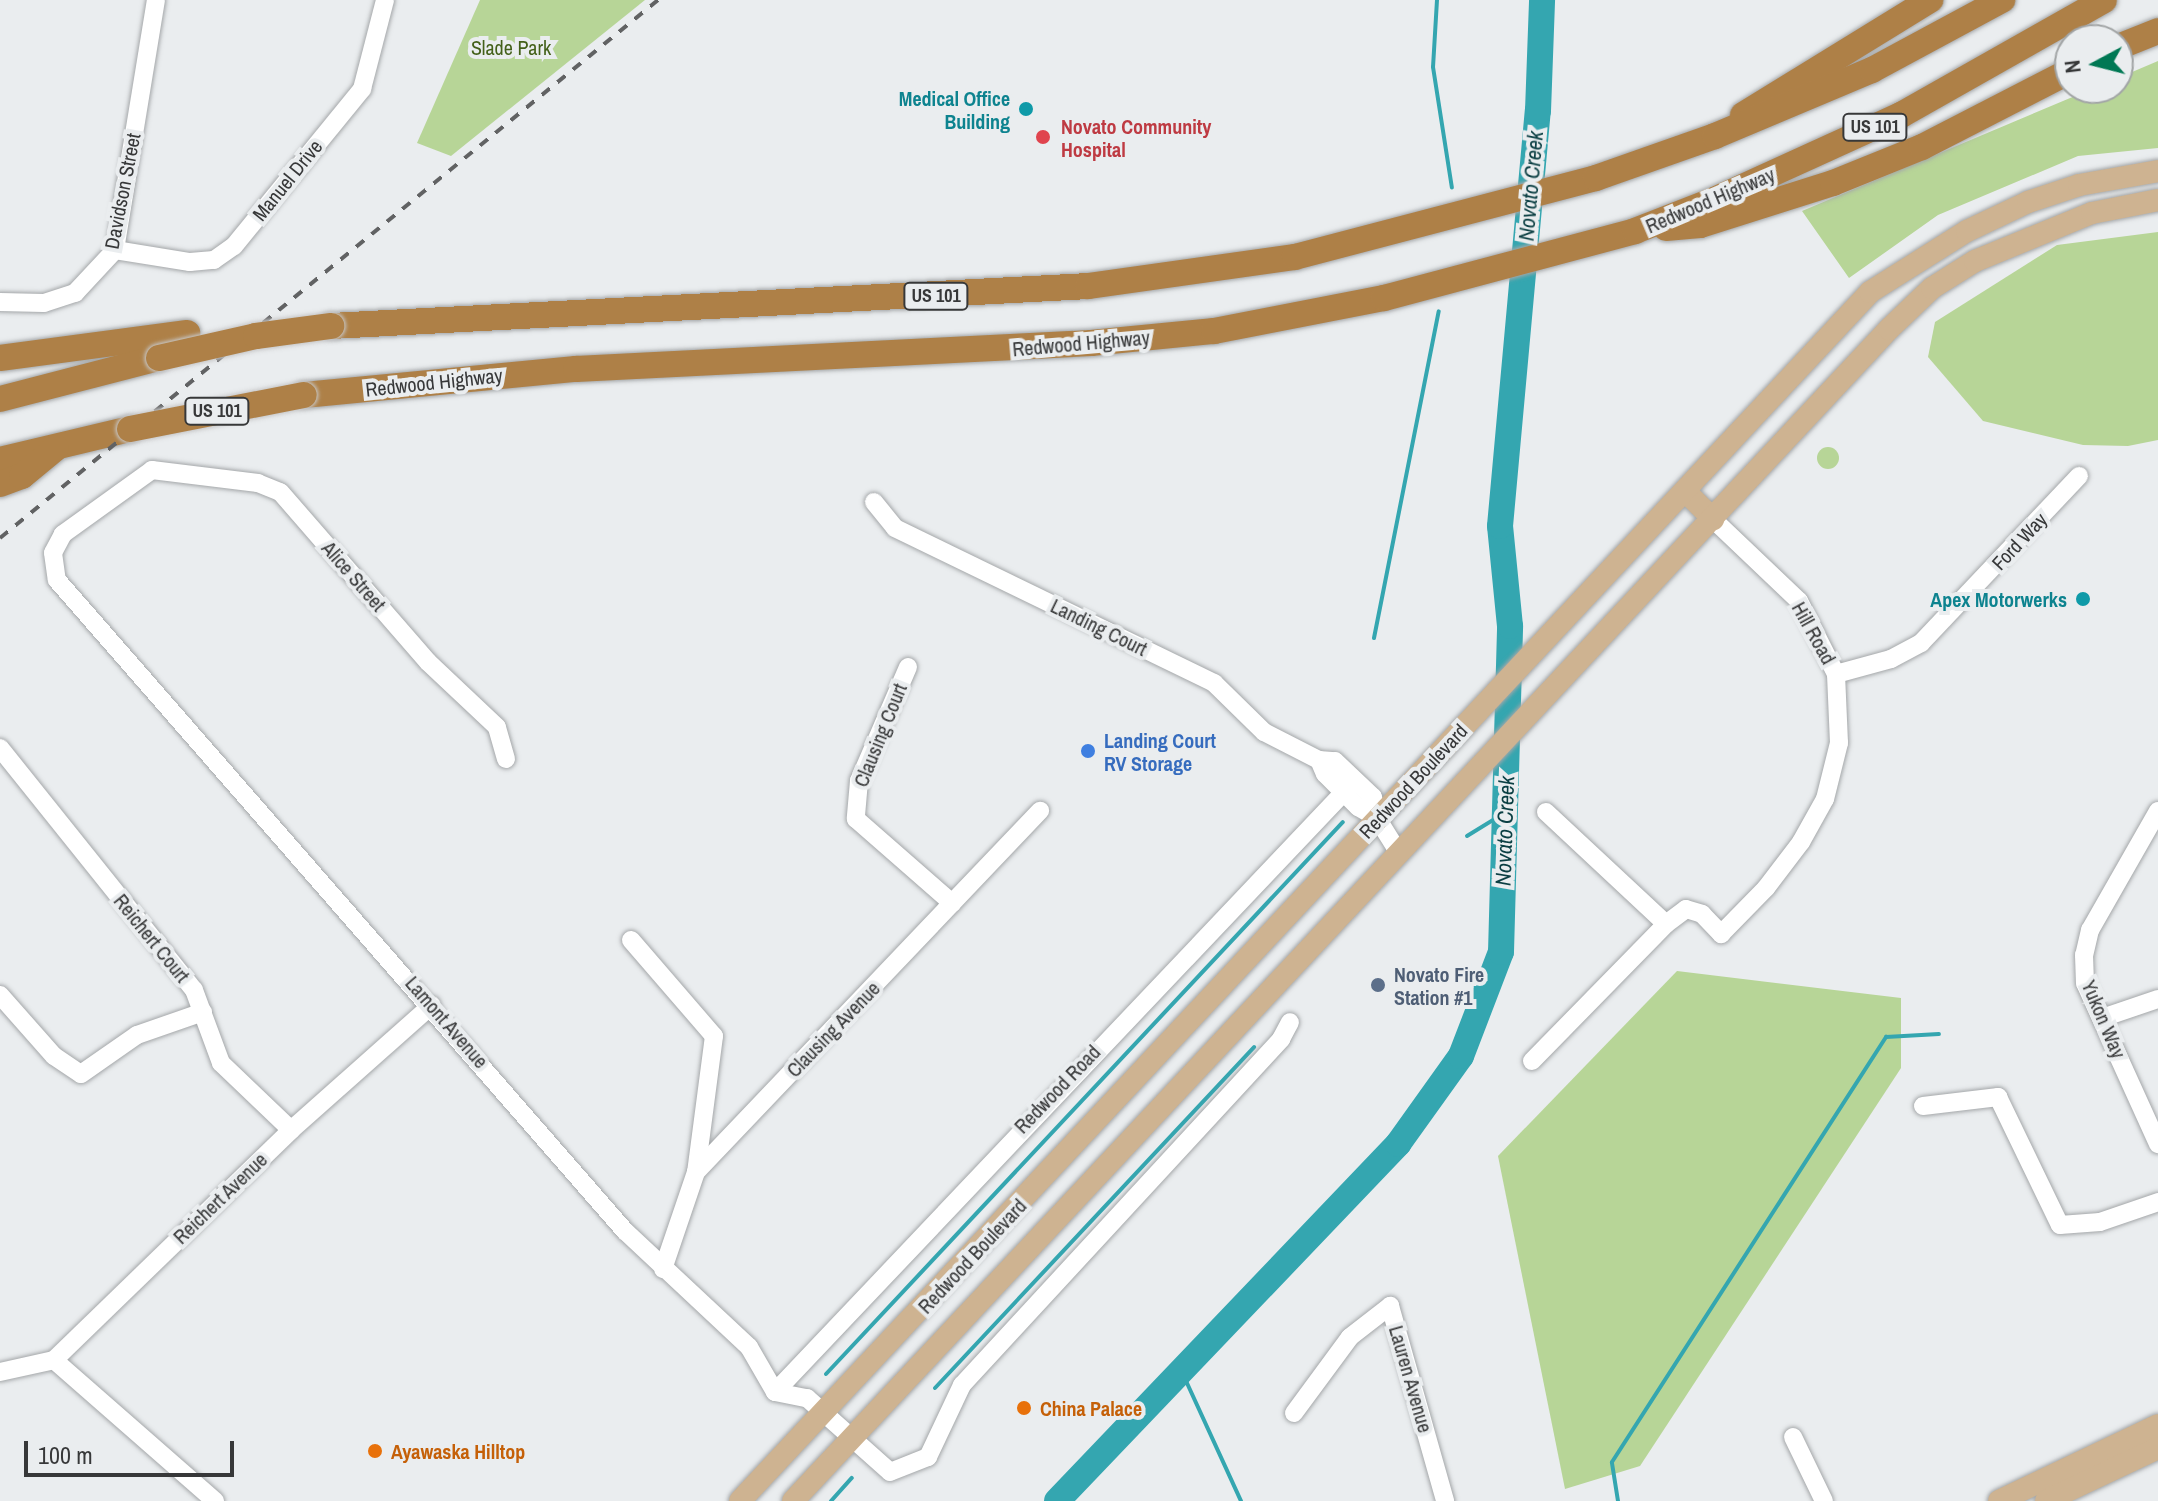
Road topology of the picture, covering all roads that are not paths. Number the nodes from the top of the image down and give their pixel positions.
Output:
1 (156, 0) edge
2 (385, 0) edge
3 (1930, 0) edge
4 (2002, 0) edge
5 (2104, 0) edge
6 (2158, 31) edge
7 (2134, 41) edge
8 (2054, 79) edge
9 (1715, 136) junction
10 (2158, 171) edge
11 (2158, 200) edge
12 (1635, 231) junction
13 (115, 250) junction
14 (0, 302) edge
15 (331, 326) junction
16 (0, 358) edge
17 (0, 399) edge
18 (62, 443) junction
19 (0, 460) edge
20 (2079, 476) dead end
21 (11, 480) edge
22 (1685, 491) junction
23 (874, 502) dead end
24 (1713, 519) junction
25 (57, 580) joint
26 (908, 667) dead end
27 (1836, 674) junction
28 (0, 748) edge
29 (506, 759) dead end
30 (1319, 760) junction
31 (1345, 791) junction
32 (1040, 811) dead end
33 (2158, 811) edge
34 (1546, 812) dead end
35 (1377, 818) junction
36 (1398, 851) junction
37 (952, 903) junction
38 (1666, 924) junction
39 (631, 940) dead end
40 (0, 995) edge
41 (2158, 999) edge
42 (432, 1005) junction
43 (203, 1012) junction
44 (2102, 1018) junction
45 (1290, 1022) dead end
46 (1532, 1061) dead end
47 (1923, 1106) dead end
48 (291, 1130) junction
49 (2158, 1144) edge
50 (696, 1172) junction
51 (2158, 1202) edge
52 (663, 1269) junction
53 (54, 1360) junction
54 (0, 1372) edge
55 (775, 1392) junction
56 (824, 1413) junction
57 (1294, 1413) dead end
58 (2158, 1425) edge
59 (853, 1436) junction
60 (1793, 1437) dead end
61 (2158, 1448) edge
62 (215, 1501) edge
63 (740, 1501) edge
64 (793, 1501) edge
65 (1445, 1501) edge
66 (1824, 1501) edge
67 (1999, 1501) edge
68 (2046, 1501) edge

1 - 13 street, Davidson Street
2 - 13 street, Manuel Drive
3 - 9 highway
4 - 9 highway, US 101
5 - 12 highway, Redwood Highway / US 101
6 - 7 highway
8 - 12 highway
9 - 15 highway, US 101
10 - 22 main road, Redwood Boulevard
11 - 24 main road, Redwood Boulevard
12 - 18 highway, Redwood Highway / US 101, bridge
13 - 14 street, Davidson Street
15 - 16 highway, bridge
15 - 17 highway, US 101, bridge
18 - 19 highway, Redwood Highway / US 101
18 - 21 highway
20 - 27 street, Ford Way
22 - 24 main road
22 - 35 main road, Redwood Boulevard
23 - 30 street, Landing Court
24 - 27 street, Hill Road
24 - 36 main road, Redwood Boulevard
25 - 29 street, Alice Street
25 - 42 street, Lamont Avenue
26 - 37 street, Clausing Court
27 - 38 street, Hill Road
28 - 43 street, Reichert Court
30 - 31 street, Landing Court
30 - 35 street, Landing Court
31 - 35 street, Landing Court
31 - 55 street, Redwood Road
32 - 37 street, Clausing Avenue
33 - 44 street, Yukon Way
34 - 38 street
35 - 36 street, Landing Court
35 - 56 main road, Redwood Boulevard
36 - 59 main road, Redwood Boulevard
37 - 50 street, Clausing Avenue
38 - 46 street
39 - 50 street
40 - 43 street
41 - 44 street
42 - 48 street, Reichert Avenue
42 - 52 street, Lamont Avenue
43 - 48 street, Reichert Court
44 - 49 street, Yukon Way
45 - 59 street
47 - 51 street
48 - 53 street, Reichert Avenue
50 - 52 street, Clausing Avenue
52 - 55 street, Lamont Avenue
53 - 54 street
53 - 62 street
55 - 56 street
56 - 59 street
56 - 63 main road, Redwood Boulevard
57 - 65 street, Lauren Avenue
58 - 67 main road
59 - 64 main road, Redwood Boulevard
60 - 66 street
61 - 68 main road

